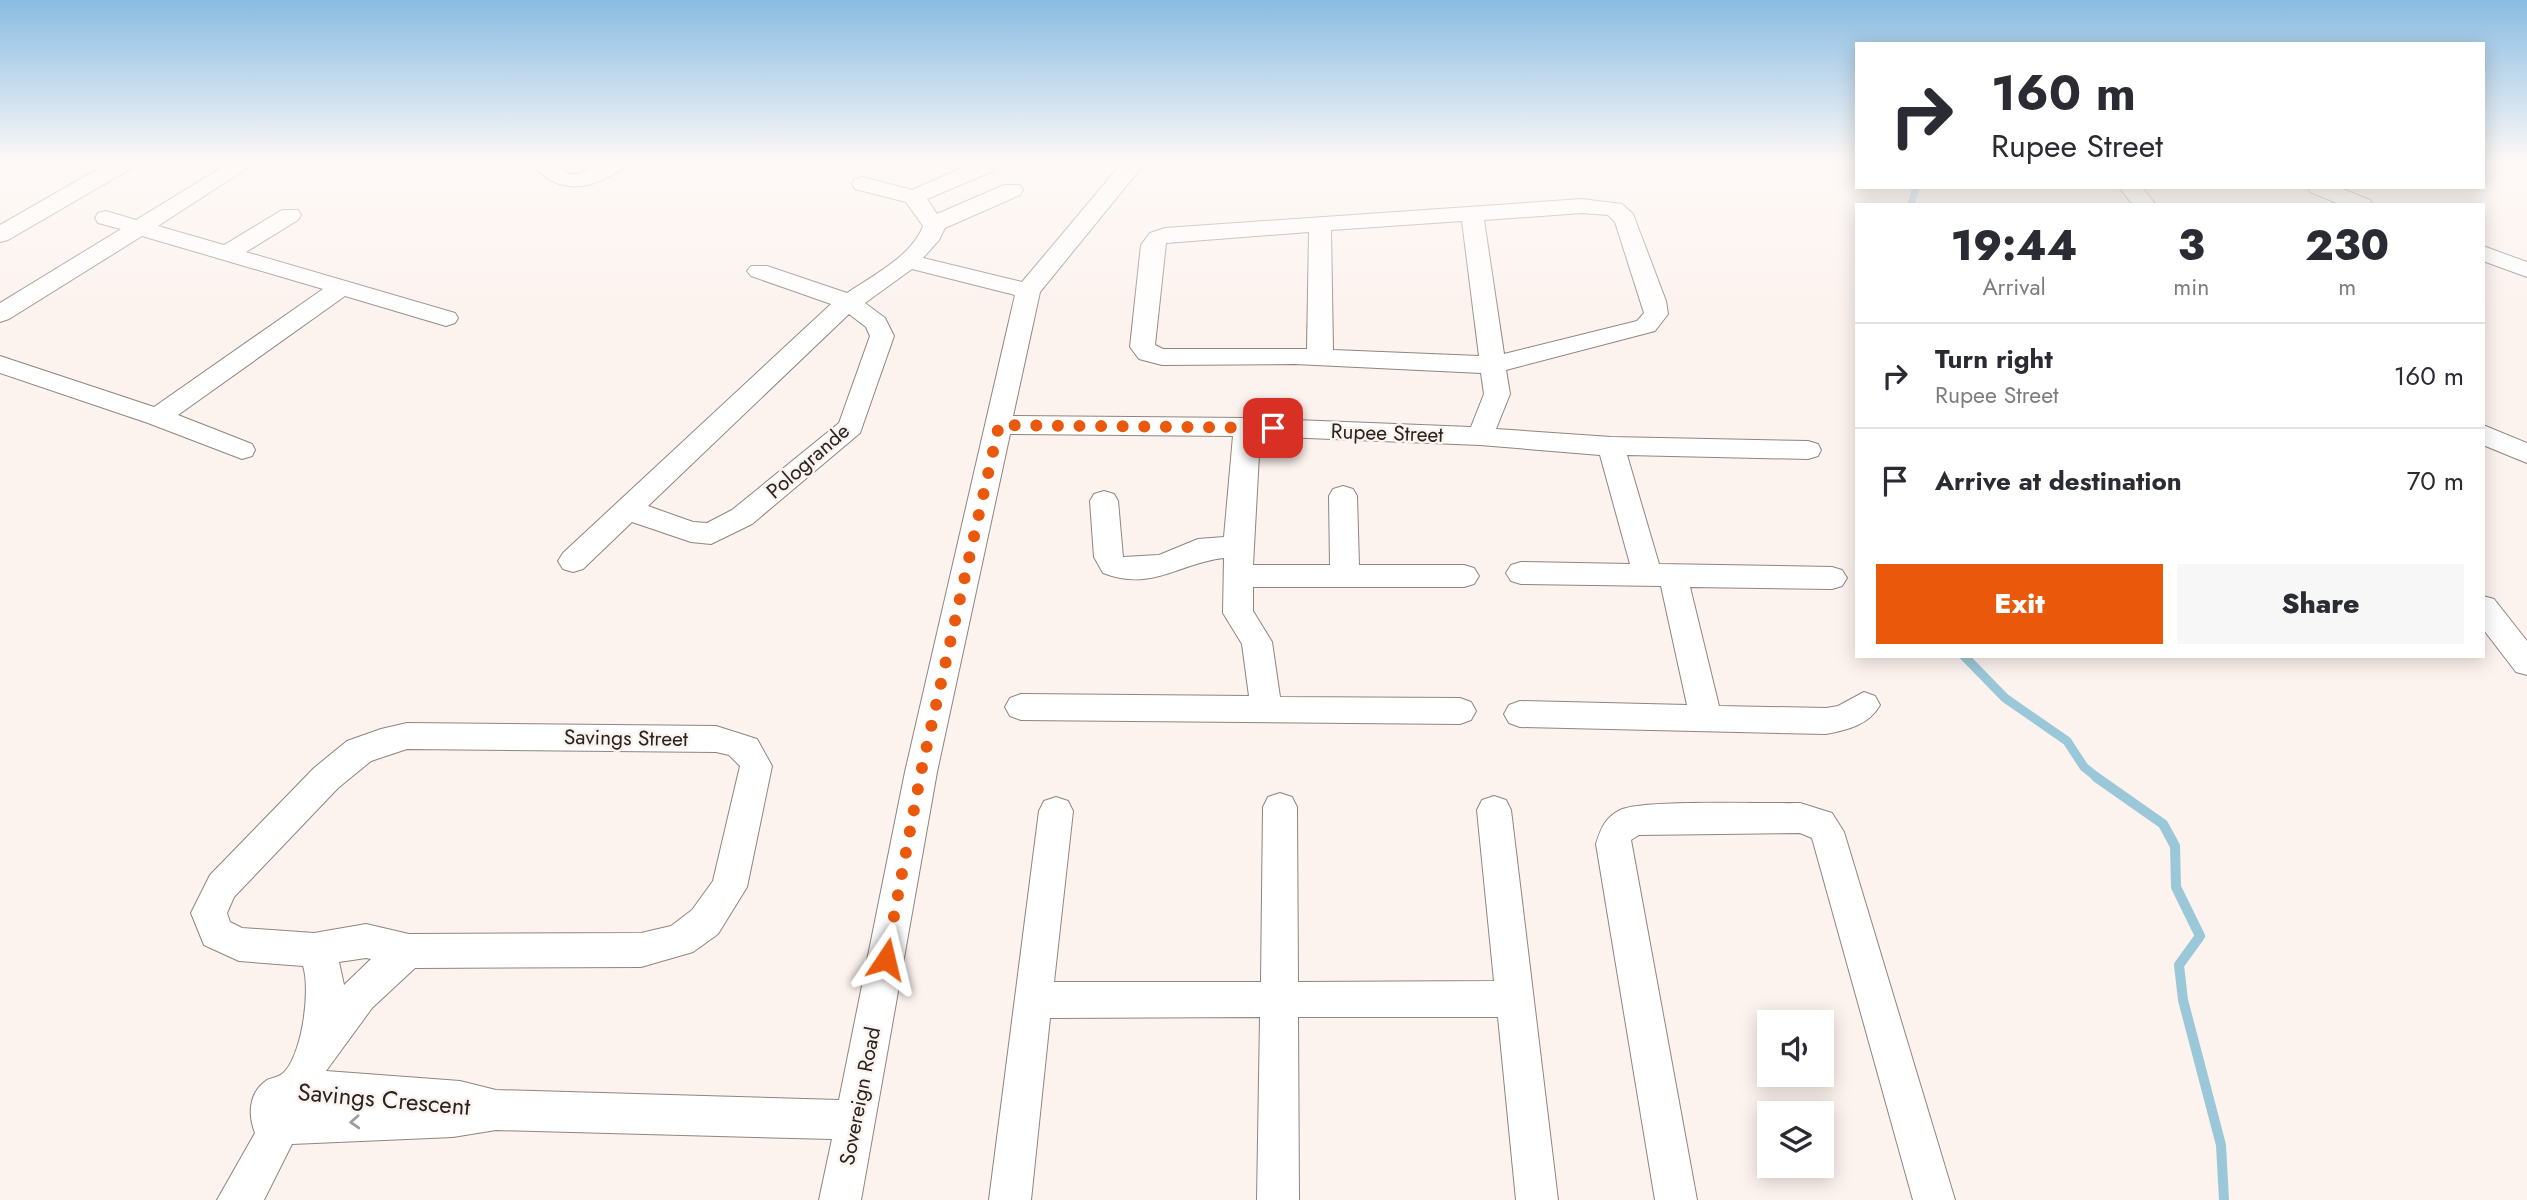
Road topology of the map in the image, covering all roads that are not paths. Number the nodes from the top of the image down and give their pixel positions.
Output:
1 (28, 219) edge
2 (110, 219) edge
3 (156, 219) edge
4 (284, 219) edge
5 (930, 219) edge
6 (945, 219) edge
7 (1087, 219) edge
8 (1389, 219) edge
9 (1473, 219) edge
10 (1625, 219) edge
11 (934, 224) junction
12 (1320, 224) junction
13 (142, 228) junction
14 (0, 235) edge
15 (2485, 254) edge
16 (225, 255) junction
17 (908, 261) junction
18 (2527, 270) edge
19 (759, 271) dead end
20 (341, 288) junction
21 (1028, 291) junction
22 (849, 302) junction
23 (0, 314) edge
24 (446, 318) dead end
25 (1320, 357) junction
26 (0, 364) edge
27 (1493, 365) junction
28 (157, 417) junction
29 (999, 425) junction
30 (1247, 427) junction
31 (2485, 435) edge
32 (1480, 436) junction
33 (1611, 446) junction
34 (242, 450) dead end
35 (1808, 450) dead end
36 (2527, 454) edge
37 (1343, 496) dead end
38 (1104, 501) dead end
39 (626, 509) junction
40 (1238, 546) junction
41 (573, 561) dead end
42 (1521, 573) dead end
43 (1345, 574) junction
44 (1660, 575) junction
45 (1237, 576) junction
46 (1464, 576) dead end
47 (1832, 578) dead end
48 (2485, 610) edge
49 (2527, 663) edge
50 (1864, 705) dead end
51 (1021, 707) dead end
52 (1266, 709) junction
53 (1460, 711) dead end
54 (1520, 714) dead end
55 (1706, 718) junction
56 (1280, 807) dead end
57 (1494, 810) dead end
58 (1056, 811) dead end
59 (314, 950) junction
60 (409, 951) junction
61 (1516, 999) junction
62 (1033, 1000) junction
63 (1279, 1000) junction
64 (314, 1051) junction
65 (296, 1088) junction
66 (496, 1110) junction
67 (856, 1120) junction
68 (281, 1125) junction
69 (245, 1195) edge
70 (840, 1200) edge
71 (1010, 1200) edge
72 (1278, 1200) edge
73 (1536, 1200) edge
74 (1676, 1200) edge
75 (1934, 1200) edge

1 - 14 street
2 - 13 street
3 - 13 street
4 - 16 street
5 - 11 street
6 - 11 street
7 - 21 street, Sovereign Road
8 - 12 street
9 - 27 street
10 - 27 street
11 - 17 street
12 - 25 street
12 - 25 street
13 - 16 street
13 - 23 street
15 - 18 street
16 - 20 street
17 - 21 street
17 - 22 street
19 - 22 street, Pologrande
20 - 24 street
20 - 28 street
21 - 29 street, Sovereign Road
22 - 39 street
22 - 39 street, Pologrande
25 - 27 street
26 - 28 street
27 - 32 street
28 - 34 street
29 - 30 street, Rupee Street
29 - 67 street, Sovereign Road
30 - 32 street, Rupee Street
30 - 40 street
31 - 36 street
32 - 33 street, Rupee Street
33 - 35 street, Rupee Street
33 - 44 street
37 - 43 street
38 - 40 street
39 - 41 street
40 - 45 street
42 - 44 street
43 - 45 street
43 - 46 street
44 - 47 street
44 - 55 street
45 - 52 street
48 - 49 street
50 - 55 street
51 - 52 street
52 - 53 street
54 - 55 street
56 - 63 street
57 - 61 street
58 - 62 street
59 - 60 street, Savings Street
59 - 60 street, Savings Street
59 - 64 street
60 - 64 street
61 - 63 street
61 - 73 street
62 - 63 street
62 - 71 street
63 - 72 street
64 - 65 street
65 - 66 street, Savings Crescent
65 - 68 street, Savings Crescent
66 - 67 street, Savings Crescent
66 -> 68 street, Savings Crescent
67 - 70 street, Sovereign Road
68 - 69 street
74 - 75 street

